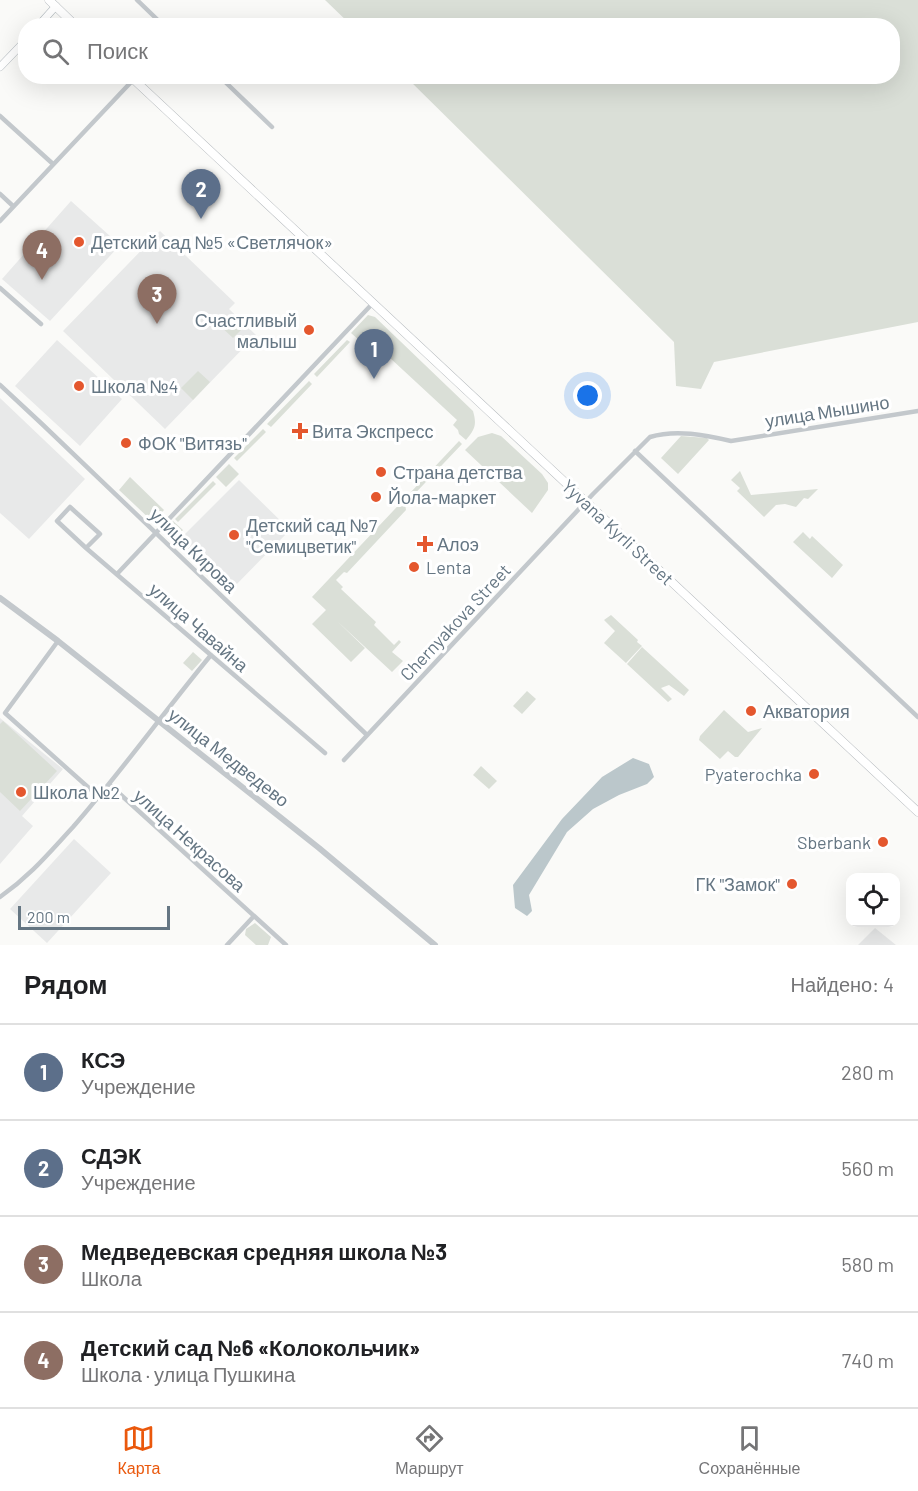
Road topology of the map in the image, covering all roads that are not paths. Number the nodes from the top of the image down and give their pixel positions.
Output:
1 (49, 0) edge
2 (62, 0) edge
3 (137, 0) edge
4 (56, 6) junction
5 (45, 18) edge
6 (68, 18) edge
7 (156, 18) edge
8 (18, 48) edge
9 (0, 67) edge
10 (126, 84) edge
11 (137, 84) edge
12 (227, 84) edge
13 (0, 116) edge
14 (272, 127) dead end
15 (53, 164) junction
16 (0, 194) edge
17 (13, 206) junction
18 (0, 221) edge
19 (0, 288) edge
20 (373, 303) junction
21 (40, 324) dead end
22 (0, 385) edge
23 (918, 411) edge
24 (635, 451) junction
25 (586, 502) junction
26 (157, 533) junction
27 (86, 548) junction
28 (117, 574) junction
29 (0, 598) edge
30 (58, 641) junction
31 (211, 655) junction
32 (918, 717) edge
33 (157, 720) junction
34 (367, 735) junction
35 (325, 753) dead end
36 (344, 760) dead end
37 (110, 785) junction
38 (99, 797) junction
39 (918, 812) edge
40 (0, 897) edge
41 (254, 916) junction
42 (227, 945) edge
43 (286, 945) edge
44 (435, 945) edge

1 - 4 main road
2 - 4 street
3 - 7 street
4 - 5 main road
4 - 6 main road
8 - 9 main road
10 - 15 street
11 - 20 main road, Yyvana Kyrli Street
12 - 14 street
13 - 15 street
15 - 17 street
16 - 17 street
17 - 18 street
19 - 21 street
20 - 25 main road, Yyvana Kyrli Street
20 - 26 street
22 - 26 street, улица Кирова
23 - 24 street, улица Мышино
24 - 25 street, Chernyakova Street
24 - 32 street
25 - 34 street, Chernyakova Street
25 - 39 main road, Yyvana Kyrli Street
26 - 28 street
26 - 34 street, улица Кирова
27 - 27 street, улица Чавайна
27 - 28 street, улица Чавайна
28 - 31 street, улица Чавайна
29 - 30 street, улица Медведево
30 - 33 street, улица Медведево
30 - 38 street
31 - 33 street, улица Некрасова
31 - 35 street, улица Чавайна
33 - 37 street, улица Некрасова
33 - 44 street, улица Медведево
34 - 36 street, Chernyakova Street
37 - 38 street
37 - 41 street, улица Некрасова
38 - 40 street
41 - 42 street
41 - 43 street, улица Некрасова

